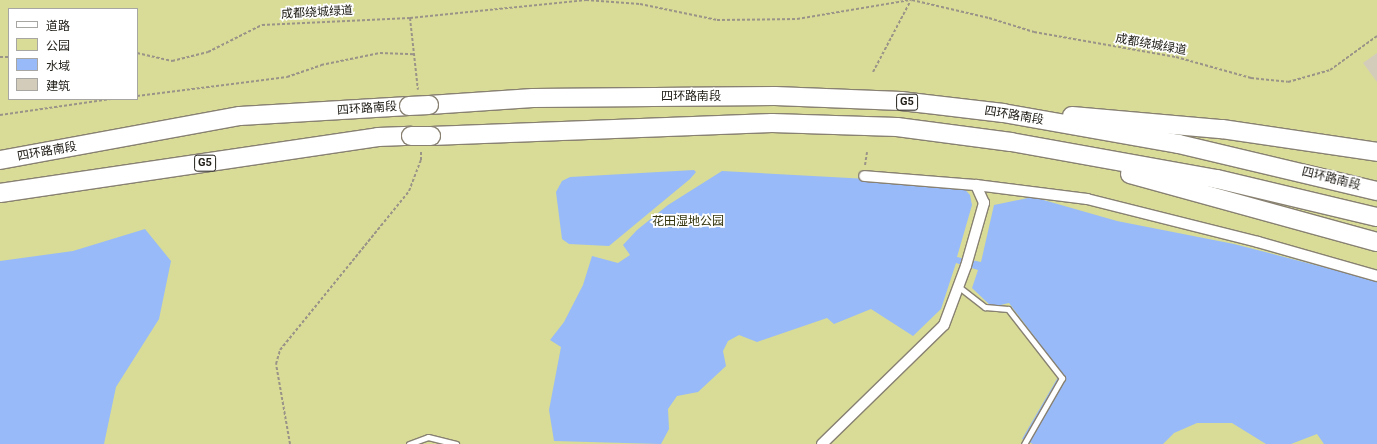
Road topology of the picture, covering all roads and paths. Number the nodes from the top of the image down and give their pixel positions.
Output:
1 (911, 0) edge
2 (410, 18) junction
3 (1377, 36) edge
4 (138, 53) edge
5 (414, 54) junction
6 (873, 72) dead end
7 (418, 90) dead end
8 (138, 96) edge
9 (104, 100) edge
10 (1003, 113) junction
11 (0, 115) edge
12 (1011, 142) junction
13 (421, 151) dead end
14 (866, 152) dead end
15 (1377, 152) edge
16 (0, 160) edge
17 (864, 176) joint
18 (976, 185) junction
19 (1377, 191) edge
20 (0, 193) edge
21 (1377, 217) edge
22 (1377, 242) edge
23 (1377, 276) edge
24 (959, 287) junction
25 (290, 444) edge
26 (409, 444) edge
27 (456, 444) edge
28 (822, 444) edge
29 (1024, 444) edge

1 - 2 path, 成都绕城绿道
1 - 3 path, 成都绕城绿道
1 - 6 path
2 - 4 path, 成都绕城绿道
2 - 5 path
5 - 7 path
5 - 8 path
9 - 11 path
10 - 15 highway
10 - 16 highway, 四环路南段 / G5, bridge
10 - 19 highway, 四环路南段 / G5
12 - 20 highway, G5, bridge
12 - 21 highway, G5
12 - 22 highway
13 - 25 path
14 - 17 path
17 - 18 street
18 - 23 street
18 - 24 street
24 - 28 street
24 - 29 lane
26 - 27 lane

